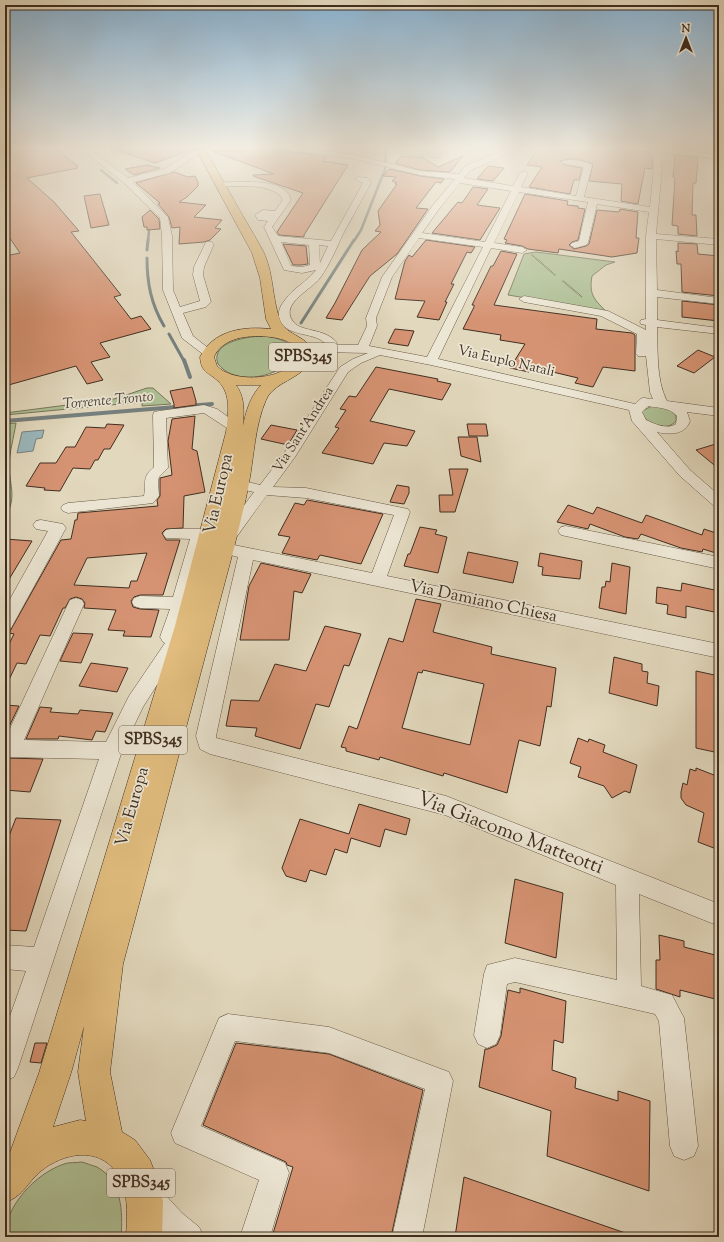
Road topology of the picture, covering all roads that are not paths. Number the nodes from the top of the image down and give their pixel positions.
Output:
1 (152, 205) edge
2 (223, 205) edge
3 (231, 205) edge
4 (278, 205) edge
5 (355, 205) edge
6 (438, 205) edge
7 (508, 205) edge
8 (592, 205) edge
9 (620, 205) edge
10 (654, 205) edge
11 (254, 207) dead end
12 (654, 210) junction
13 (274, 214) junction
14 (416, 235) junction
15 (651, 236) junction
16 (274, 239) junction
17 (719, 242) edge
18 (314, 243) junction
19 (209, 244) dead end
20 (334, 244) junction
21 (488, 245) junction
22 (574, 245) dead end
23 (522, 250) road end
24 (254, 275) dead end
25 (652, 293) junction
26 (524, 300) dead end
27 (719, 301) edge
28 (617, 310) dead end
29 (177, 311) junction
30 (604, 313) junction
31 (254, 320) dead end
32 (649, 323) junction
33 (186, 330) junction
34 (719, 331) edge
35 (284, 335) junction
36 (232, 336) junction
37 (362, 348) junction
38 (320, 349) junction
39 (208, 353) junction
40 (340, 354) junction
41 (375, 354) junction
42 (302, 355) junction
43 (399, 355) junction
44 (431, 361) junction
45 (344, 370) junction
46 (642, 372) dead end
47 (223, 377) junction
48 (279, 377) junction
49 (656, 392) junction
50 (666, 405) junction
51 (718, 412) edge
52 (639, 414) junction
53 (684, 421) junction
54 (235, 427) junction
55 (669, 430) junction
56 (666, 450) junction
57 (240, 485) junction
58 (264, 489) junction
59 (719, 503) edge
60 (68, 508) dead end
61 (41, 525) dead end
62 (566, 531) dead end
63 (171, 534) dead end
64 (221, 542) junction
65 (719, 563) edge
66 (377, 580) junction
67 (140, 602) dead end
68 (76, 604) dead end
69 (182, 618) junction
70 (5, 623) edge
71 (719, 651) edge
72 (206, 740) joint
73 (8, 748) edge
74 (112, 751) junction
75 (628, 878) junction
76 (719, 915) edge
77 (5, 957) edge
78 (41, 960) junction
79 (630, 995) junction
80 (487, 1035) dead end
81 (5, 1068) edge
82 (108, 1142) junction
83 (684, 1146) dead end
84 (14, 1175) edge
85 (144, 1193) junction
86 (144, 1237) edge
87 (189, 1237) edge
88 (255, 1237) edge
89 (407, 1237) edge

1 - 29 street
2 - 24 main road
3 - 35 main road, SPBS345
4 - 13 street
5 - 20 street
6 - 14 street
7 - 21 street
8 - 22 street
9 - 12 street
10 - 12 street
11 - 13 street
12 - 15 street
13 - 16 street
14 - 21 street
14 - 37 street
15 - 17 street
15 - 25 street
16 - 18 street
16 - 18 street
18 - 20 street
19 - 29 street
20 - 38 street
21 - 23 street
21 - 44 street
25 - 27 street
25 - 32 street
26 - 30 street
28 - 30 street
29 - 33 street
30 - 46 street
31 - 36 main road
32 - 34 street
32 - 49 street
33 - 36 street
33 - 39 street
35 - 36 main road, SPBS345
35 - 42 main road, SPBS345
36 - 39 main road
37 - 38 street, Via Euplo Natali
37 - 43 street, Via Euplo Natali
38 - 42 street, Via Euplo Natali
39 - 47 main road, Via Europa / SPBS345
40 - 41 street, Via Euplo Natali
40 - 42 street, Via Euplo Natali
40 - 45 street, Via Sant'Andrea
41 - 43 street, Via Euplo Natali
41 - 45 street, Via Sant'Andrea
42 - 48 main road, Via Europa / SPBS345
43 - 44 street, Via Euplo Natali
44 - 52 street, Via Euplo Natali
45 - 58 street, Via Sant'Andrea
47 - 48 main road, Via Europa / SPBS345
47 - 54 main road, Via Europa / SPBS345
48 - 57 main road, Via Europa / SPBS345
49 - 50 street
49 - 52 street
50 - 51 street
50 - 52 street
50 - 53 street
51 - 53 street
52 - 55 street
52 - 56 street
53 - 55 street
54 - 60 street
54 - 64 main road, Via Europa / SPBS345
55 - 56 street
56 - 59 street
57 - 58 street, Via Sant'Andrea
57 - 64 main road, Via Europa / SPBS345
58 - 64 street, Via Sant'Andrea
58 - 66 street
61 - 70 street
62 - 65 street
63 - 64 street, Via Damiano Chiesa
64 - 66 street, Via Damiano Chiesa
64 - 69 main road, Via Europa / SPBS345
64 - 72 street, Via Europa
64 - 82 main road, Via Europa / SPBS345
66 - 71 street, Via Damiano Chiesa
67 - 69 street
68 - 73 street
69 - 74 street
69 - 84 main road, Via Europa / SPBS345
72 - 75 street, Via Giacomo Matteotti
73 - 74 street
74 - 78 street
75 - 76 street, Via Giacomo Matteotti
75 - 79 street
77 - 78 street
78 - 81 street
79 - 80 street
79 - 83 street
82 - 84 main road, Via Europa / SPBS345
82 - 85 main road, Via Europa / SPBS345
85 - 86 main road, Via Europa / SPBS345
85 - 87 street
88 - 89 street

